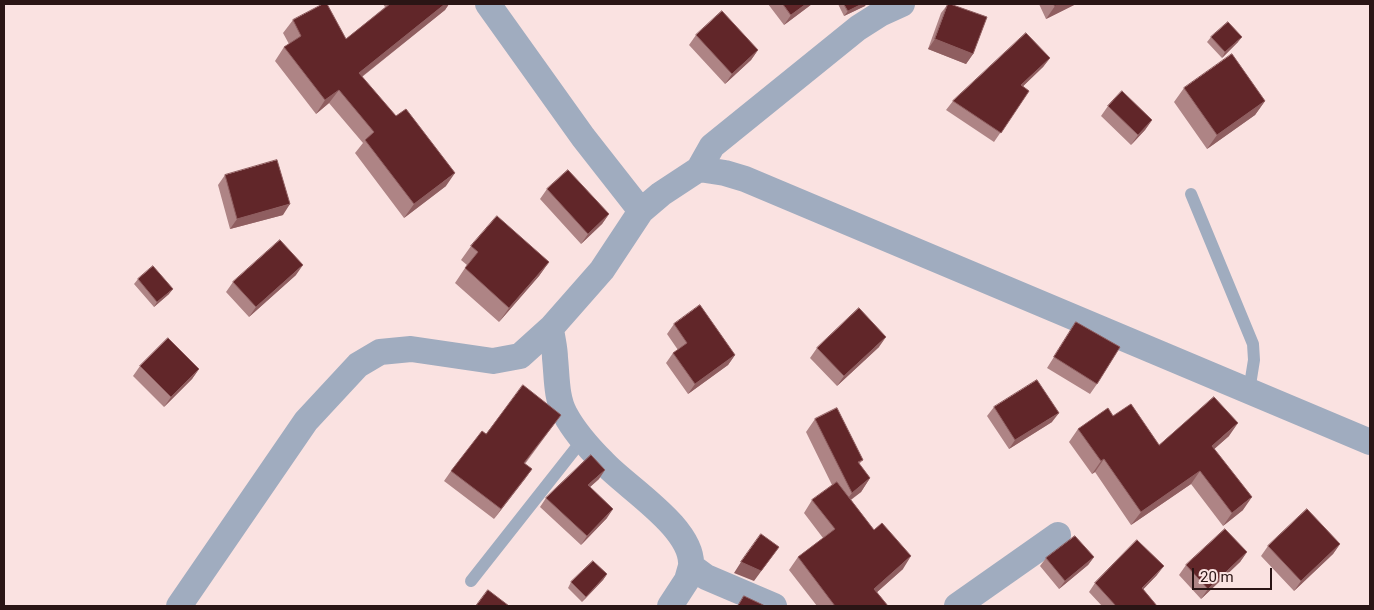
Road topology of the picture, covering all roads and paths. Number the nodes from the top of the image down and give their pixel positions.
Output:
1 (488, 4) edge
2 (902, 4) edge
3 (699, 169) junction
4 (1191, 194) dead end
5 (641, 211) junction
6 (551, 328) junction
7 (1249, 391) junction
8 (582, 439) junction
9 (1370, 442) edge
10 (1058, 535) dead end
11 (691, 566) junction
12 (471, 582) dead end
13 (179, 606) edge
14 (670, 606) edge
15 (774, 606) edge
16 (957, 606) edge

1 - 5 street
2 - 3 street
3 - 5 street
3 - 7 street
4 - 7 lane
5 - 6 street
6 - 8 street
6 - 13 street
7 - 9 street
8 - 11 street
8 - 12 lane
10 - 16 street
11 - 14 street
11 - 15 street

